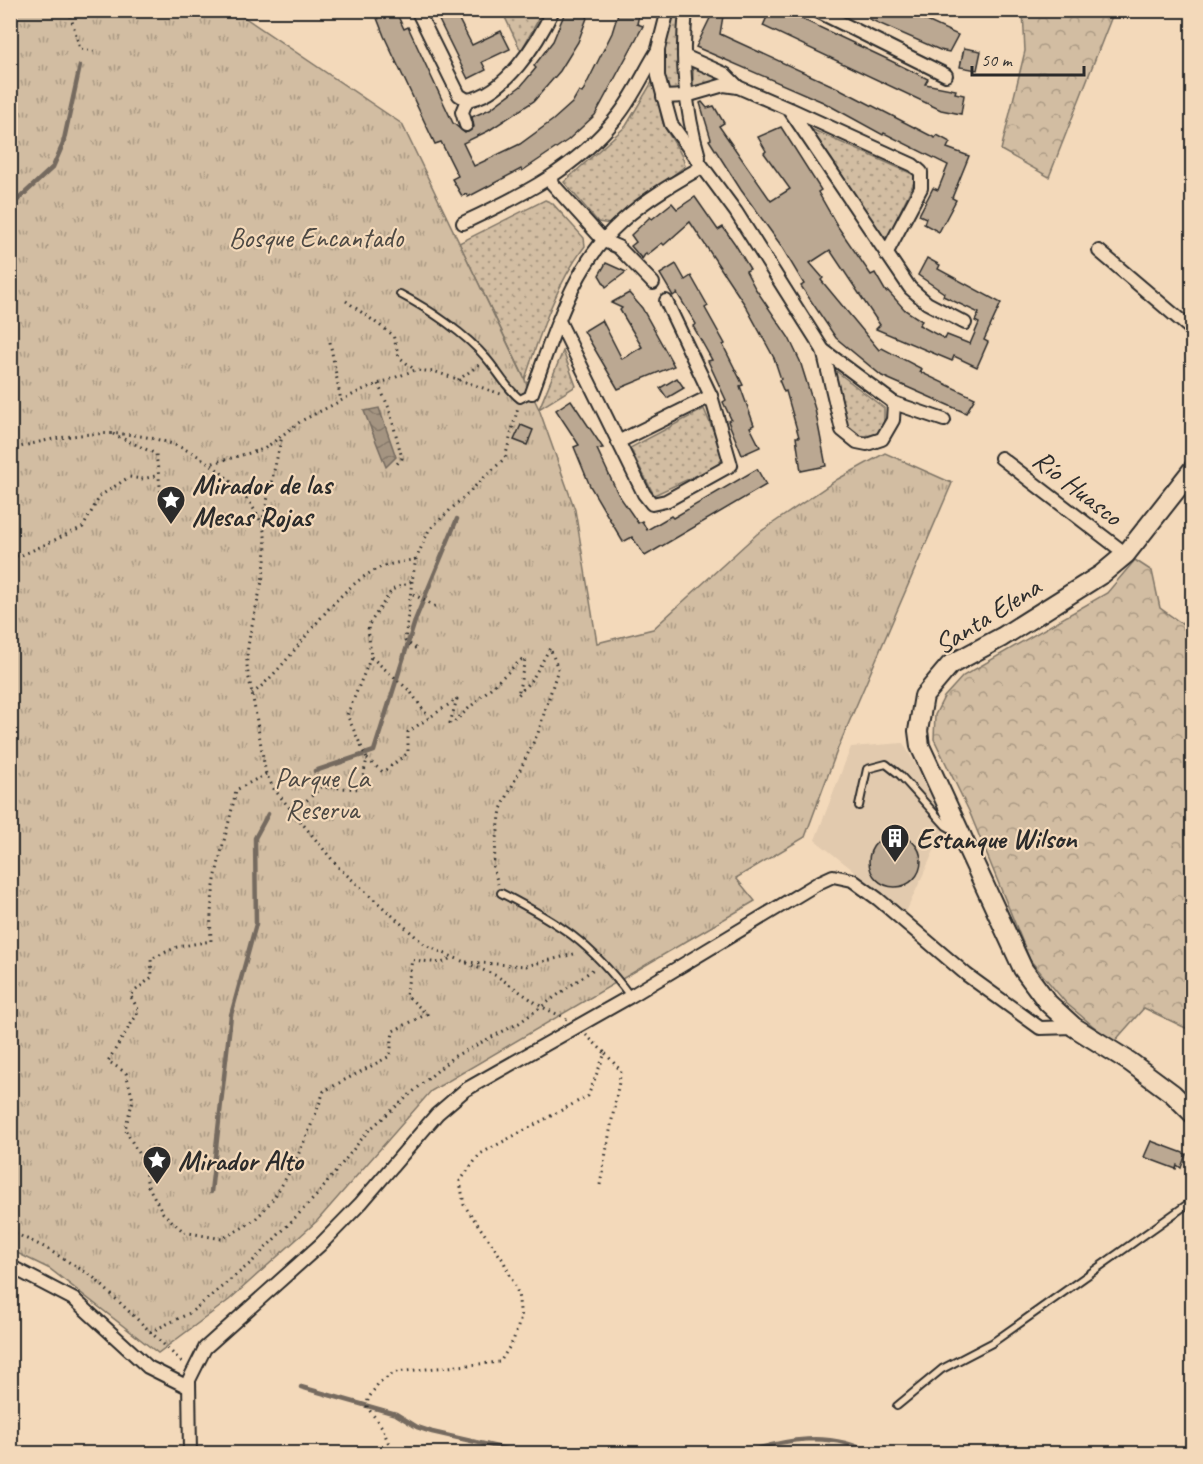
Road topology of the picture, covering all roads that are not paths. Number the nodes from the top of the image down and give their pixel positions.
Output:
1 (417, 10) edge
2 (553, 10) edge
3 (668, 10) edge
4 (686, 10) edge
5 (815, 10) edge
6 (658, 49) junction
7 (684, 56) junction
8 (946, 75) dead end
9 (738, 87) junction
10 (686, 96) junction
11 (663, 97) junction
12 (467, 100) junction
13 (789, 109) junction
14 (466, 125) dead end
15 (702, 167) junction
16 (549, 180) junction
17 (463, 223) dead end
18 (604, 241) junction
19 (1099, 251) dead end
20 (886, 254) junction
21 (653, 283) dead end
22 (400, 294) dead end
23 (666, 301) dead end
24 (559, 321) junction
25 (965, 323) dead end
26 (1192, 330) edge
27 (823, 350) junction
28 (532, 393) joint
29 (711, 396) junction
30 (894, 403) junction
31 (944, 420) dead end
32 (618, 442) junction
33 (1001, 458) dead end
34 (1192, 472) edge
35 (1126, 554) junction
36 (859, 806) dead end
37 (961, 834) junction
38 (501, 893) road end
39 (631, 996) junction
40 (1074, 1027) junction
41 (1192, 1113) edge
42 (1192, 1201) edge
43 (10, 1266) edge
44 (188, 1387) junction
45 (897, 1406) dead end
46 (190, 1454) edge

1 - 12 street
2 - 12 street
3 - 6 street
4 - 7 street
5 - 8 street
6 - 11 street
6 - 16 street
7 - 9 street
7 - 10 street
9 - 10 street
9 - 13 street
10 - 11 street
10 - 15 street
11 - 15 street
12 - 14 street
13 - 20 street
13 - 20 street
15 - 18 street
15 - 27 street
16 - 17 street
16 - 18 street
18 - 21 street
18 - 24 street
19 - 26 street
20 - 25 street
22 - 28 lane
23 - 29 street
24 - 28 street
24 - 32 street
27 - 30 street
27 - 30 street
29 - 32 street
29 - 32 street
30 - 31 street
33 - 35 street, Río Huasco
34 - 35 street, Santa Elena
35 - 37 street, Santa Elena
36 - 37 lane
37 - 40 street, Santa Elena
38 - 39 lane
39 - 40 street
39 - 44 street
40 - 41 street, Santa Elena
42 - 45 lane
43 - 44 street
44 - 46 street

